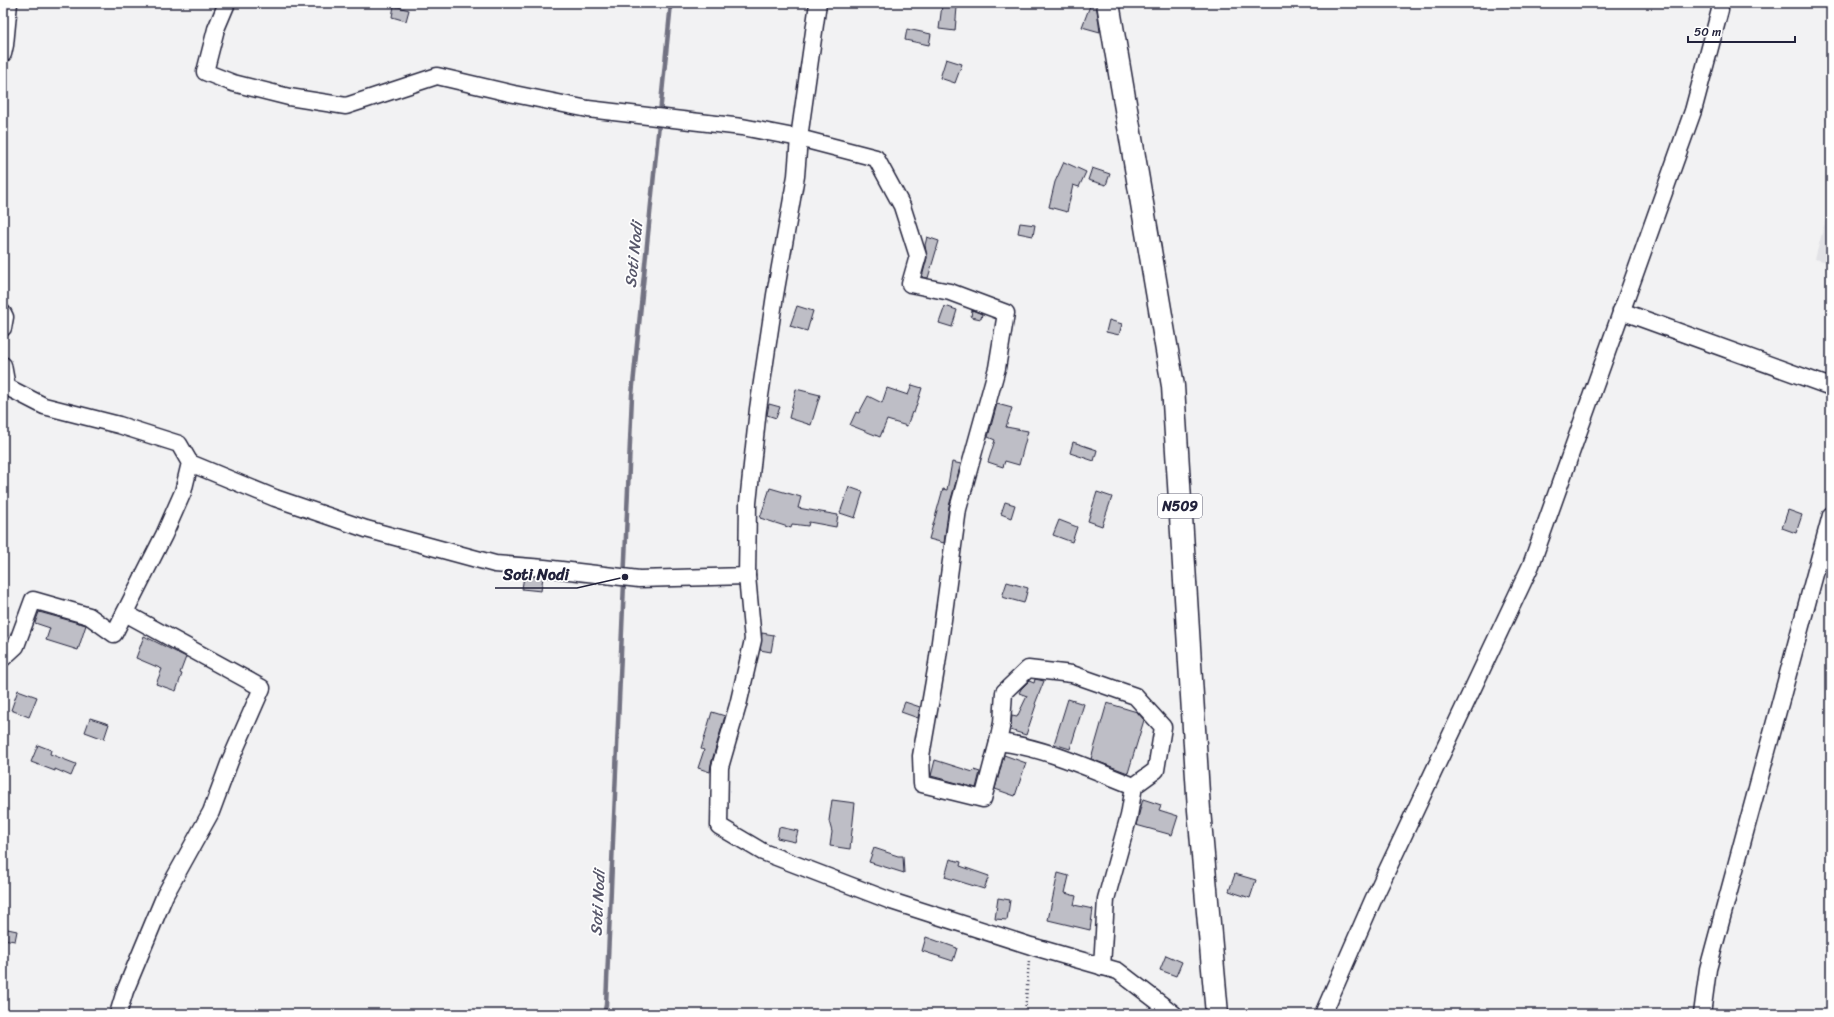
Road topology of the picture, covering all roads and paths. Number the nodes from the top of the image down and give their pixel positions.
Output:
1 (9, 3) edge
2 (227, 3) edge
3 (818, 3) edge
4 (1108, 3) edge
5 (1719, 3) edge
6 (3, 54) edge
7 (799, 138) junction
8 (1621, 311) junction
9 (3, 313) edge
10 (3, 328) edge
11 (3, 365) edge
12 (1831, 387) edge
13 (190, 463) junction
14 (1831, 514) edge
15 (748, 576) junction
16 (125, 613) junction
17 (3, 658) edge
18 (998, 742) junction
19 (1134, 786) junction
20 (1030, 946) junction
21 (1102, 967) junction
22 (118, 1014) edge
23 (1025, 1014) edge
24 (1174, 1014) edge
25 (1217, 1014) edge
26 (1323, 1014) edge
27 (1702, 1014) edge

1 - 6 street
2 - 7 street
3 - 7 street
4 - 25 highway, N509
5 - 8 street
7 - 15 street
7 - 18 street
8 - 12 street
8 - 26 street
9 - 10 street
11 - 13 street
13 - 15 street
13 - 16 street
14 - 27 street
15 - 20 street
16 - 17 street
16 - 22 street
18 - 19 street
18 - 19 street
19 - 21 street
20 - 21 street
20 - 23 path
21 - 24 street

